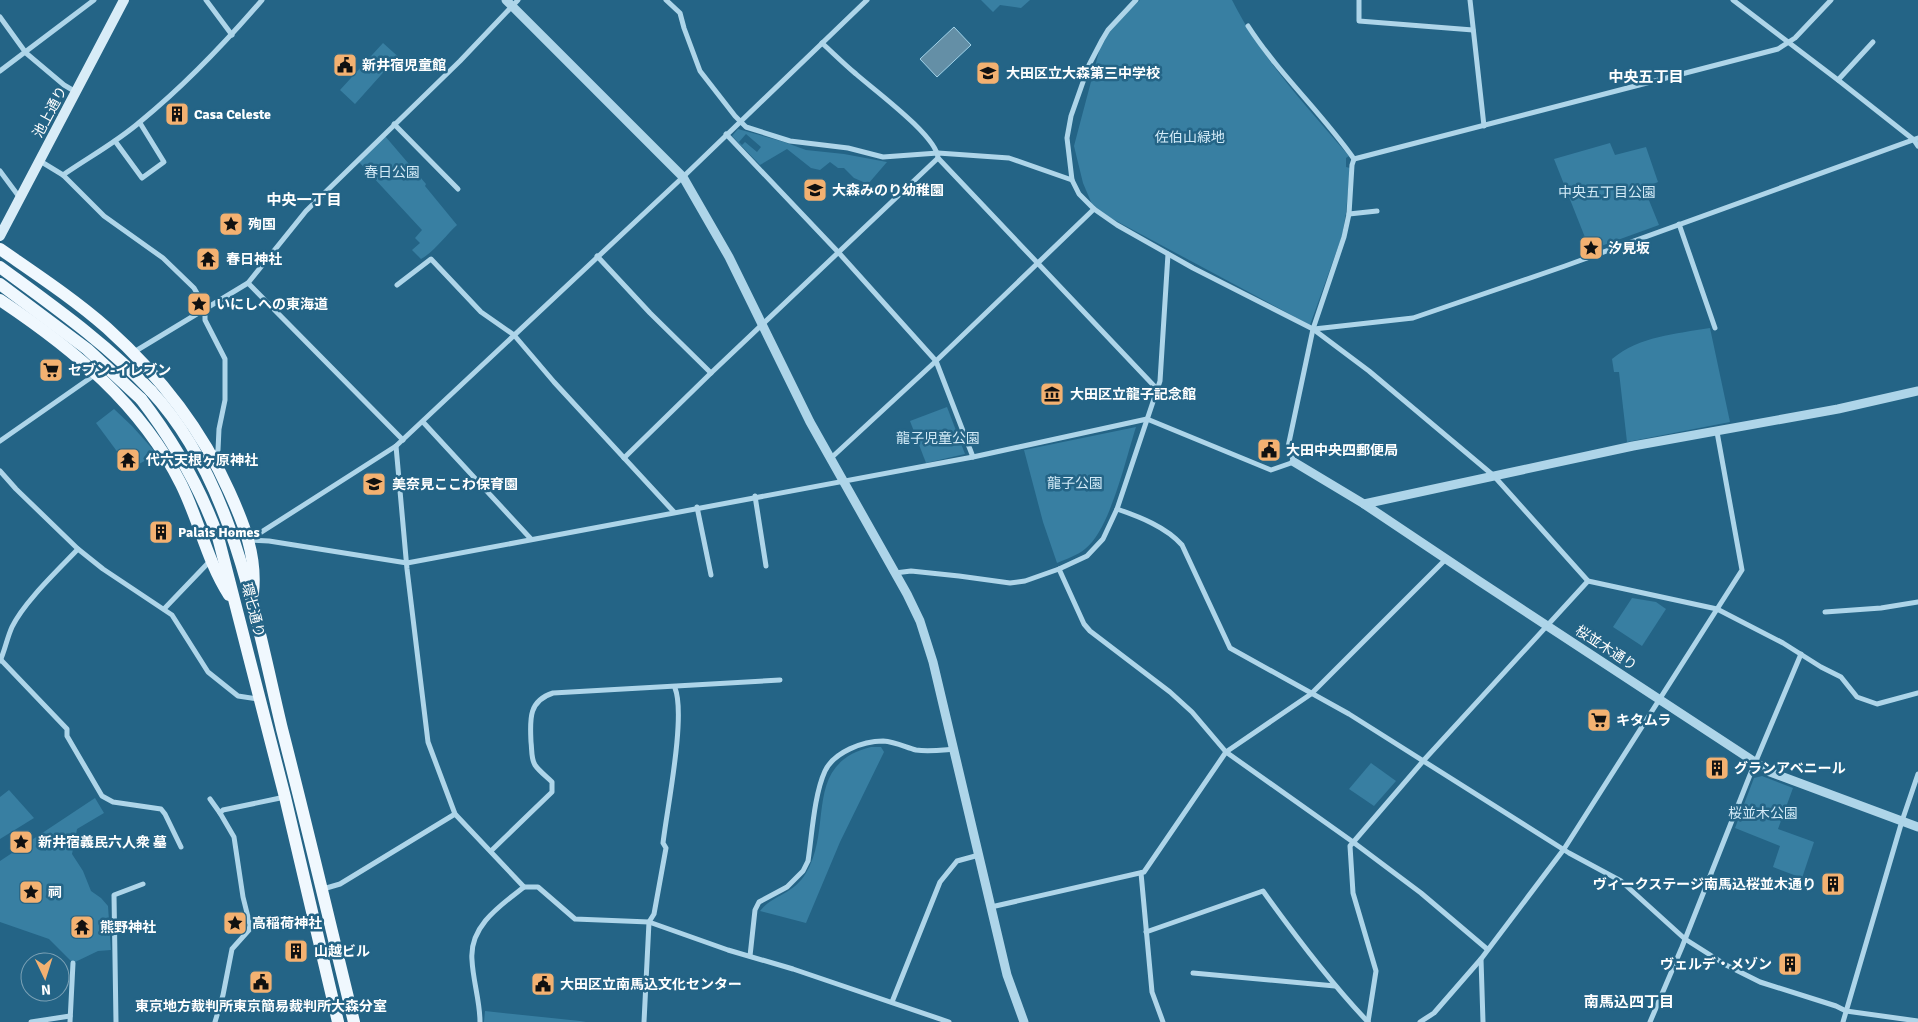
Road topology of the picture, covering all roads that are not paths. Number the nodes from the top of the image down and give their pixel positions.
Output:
1 (94, 0) edge
2 (124, 0) edge
3 (206, 0) edge
4 (262, 0) edge
5 (666, 0) edge
6 (867, 0) edge
7 (1136, 0) edge
8 (1359, 0) edge
9 (1470, 0) edge
10 (1733, 0) edge
11 (1831, 0) edge
12 (512, 2) edge
13 (0, 17) edge
14 (1248, 26) dead end
15 (1473, 30) junction
16 (232, 34) junction
17 (1873, 42) dead end
18 (822, 43) junction
19 (1789, 43) junction
20 (26, 53) junction
21 (0, 71) edge
22 (1838, 80) junction
23 (76, 92) junction
24 (740, 122) junction
25 (140, 123) junction
26 (394, 124) junction
27 (1484, 126) junction
28 (726, 134) junction
29 (1916, 139) edge
30 (116, 140) junction
31 (1918, 146) edge
32 (938, 156) junction
33 (1354, 159) junction
34 (40, 161) junction
35 (0, 171) edge
36 (63, 175) junction
37 (683, 177) junction
38 (1072, 180) junction
39 (458, 189) dead end
40 (20, 199) junction
41 (1094, 209) junction
42 (1377, 211) dead end
43 (1349, 214) junction
44 (1679, 224) junction
45 (0, 236) edge
46 (0, 249) edge
47 (839, 253) junction
48 (1168, 254) junction
49 (597, 256) junction
50 (1038, 263) junction
51 (0, 267) edge
52 (39, 283) junction
53 (248, 283) junction
54 (0, 284) edge
55 (398, 284) dead end
56 (0, 300) edge
57 (205, 309) junction
58 (22, 315) junction
59 (95, 325) junction
60 (763, 325) junction
61 (1715, 328) dead end
62 (1314, 329) junction
63 (514, 335) junction
64 (70, 351) junction
65 (133, 352) junction
66 (936, 361) junction
67 (96, 373) junction
68 (711, 373) junction
69 (1157, 389) junction
70 (1918, 391) edge
71 (146, 395) junction
72 (1147, 419) junction
73 (423, 422) junction
74 (1716, 432) junction
75 (403, 440) junction
76 (0, 441) edge
77 (396, 446) junction
78 (974, 457) junction
79 (213, 458) junction
80 (624, 458) junction
81 (830, 459) junction
82 (1294, 462) junction
83 (0, 471) edge
84 (1494, 476) junction
85 (842, 481) junction
86 (755, 496) junction
87 (1364, 504) junction
88 (697, 507) junction
89 (1116, 509) junction
90 (674, 512) junction
91 (531, 539) junction
92 (249, 540) junction
93 (78, 549) junction
94 (1446, 559) junction
95 (212, 560) junction
96 (407, 563) junction
97 (766, 566) dead end
98 (1059, 569) junction
99 (895, 573) junction
100 (711, 575) dead end
101 (1588, 581) junction
102 (1918, 602) edge
103 (252, 605) junction
104 (237, 607) junction
105 (164, 609) junction
106 (1717, 610) junction
107 (1825, 612) dead end
108 (1547, 626) junction
109 (1801, 654) junction
110 (0, 660) edge
111 (780, 680) dead end
112 (675, 688) junction
113 (1918, 693) edge
114 (1311, 694) junction
115 (260, 700) junction
116 (1661, 701) junction
117 (954, 749) junction
118 (1226, 752) junction
119 (1424, 760) junction
120 (1755, 763) junction
121 (1918, 774) edge
122 (285, 797) junction
123 (210, 798) dead end
124 (220, 813) junction
125 (455, 814) junction
126 (1902, 821) junction
127 (1918, 827) edge
128 (1353, 842) junction
129 (182, 847) dead end
130 (1564, 849) junction
131 (491, 851) junction
132 (979, 855) junction
133 (1141, 873) junction
134 (143, 884) dead end
135 (524, 886) junction
136 (322, 889) junction
137 (991, 907) junction
138 (649, 922) junction
139 (1146, 932) junction
140 (1685, 939) junction
141 (1487, 949) junction
142 (750, 956) junction
143 (1481, 959) junction
144 (73, 963) dead end
145 (1193, 973) dead end
146 (1335, 986) junction
147 (892, 1002) junction
148 (1846, 1011) junction
149 (70, 1019) edge
150 (1918, 1021) edge
151 (31, 1022) edge
152 (116, 1022) edge
153 (215, 1022) edge
154 (338, 1022) edge
155 (354, 1022) edge
156 (480, 1022) edge
157 (644, 1022) edge
158 (949, 1022) edge
159 (1024, 1022) edge
160 (1163, 1022) edge
161 (1368, 1022) edge
162 (1420, 1022) edge
163 (1484, 1022) edge
164 (1650, 1022) edge
165 (1843, 1022) edge

1 - 20 street
2 - 23 main road, 池上通り
3 - 16 street
4 - 16 street
5 - 24 street
6 - 18 street
7 - 38 street
8 - 15 street
9 - 15 street
10 - 19 street
11 - 19 street
12 - 26 street
12 - 37 street
13 - 20 street
14 - 33 street
15 - 27 street
16 - 25 street
17 - 22 street
18 - 24 street
18 - 32 street
19 - 22 street
19 - 27 street
20 - 21 street
20 - 23 street
22 - 29 street
23 - 34 main road, 池上通り
24 - 28 street
24 - 32 street
25 - 30 street
25 - 30 street
26 - 39 street
26 - 53 street
27 - 33 street
28 - 37 street
28 - 47 street
29 - 31 street
29 - 44 street
30 - 36 street
32 - 38 street
32 - 47 street
32 - 50 street
33 - 43 street
34 - 36 street
34 - 40 main road, 池上通り
35 - 40 street
36 - 57 street
37 - 49 street
37 - 60 street
38 - 41 street
40 - 45 main road, 池上通り
41 - 48 street
41 - 50 street
42 - 43 street
43 - 62 street
44 - 61 street
44 - 62 street
46 - 52 main road
47 - 60 street
47 - 66 street
48 - 62 street
48 - 69 street
49 - 63 street
49 - 68 street
50 - 66 street
50 - 69 street
51 - 71 main road, 環七通り, bridge
52 - 58 street
52 - 59 main road
53 - 57 street
53 - 75 street
54 - 71 main road, 環七通り, bridge
55 - 63 street
56 - 58 main road
57 - 65 street
57 - 79 street
58 - 64 main road
59 - 64 street
59 - 65 main road
60 - 68 street
60 - 81 street
62 - 82 street
62 - 84 street
63 - 73 street
63 - 80 street
64 - 67 main road
65 - 79 main road
66 - 78 street
66 - 81 street
67 - 76 street
67 - 95 main road
68 - 80 street
69 - 72 street
70 - 74 street
71 - 103 main road, 環七通り
71 - 104 main road, 環七通り
72 - 78 street
72 - 82 street
72 - 89 street
73 - 75 street
73 - 91 street
74 - 84 street
74 - 106 street
75 - 77 street
77 - 92 street
77 - 96 street
78 - 85 street
79 - 92 main road
80 - 90 street
81 - 85 street
82 - 87 street, 桜並木通り
83 - 93 street
84 - 87 street
84 - 101 street
85 - 86 street
85 - 99 street
86 - 88 street
86 - 97 street
87 - 94 street, 桜並木通り
88 - 90 street
88 - 100 street
89 - 98 street
89 - 114 street
90 - 91 street
91 - 96 street
92 - 96 street
92 - 103 main road
93 - 105 street
93 - 110 street
94 - 108 street, 桜並木通り
94 - 114 street
95 - 104 main road
95 - 105 street
96 - 125 street
98 - 99 street
98 - 118 street
99 - 117 street
101 - 106 street
101 - 108 street
102 - 107 street
103 - 136 main road, 環七通り
104 - 115 main road, 環七通り
105 - 115 street
106 - 109 street
106 - 116 street
108 - 116 street, 桜並木通り
108 - 119 street
109 - 113 street
109 - 120 street
110 - 129 street
111 - 112 street
112 - 131 street
112 - 138 street
114 - 118 street
114 - 119 street
115 - 122 main road, 環七通り
116 - 120 street, 桜並木通り
116 - 130 street
117 - 132 street
117 - 142 street
118 - 128 street
118 - 133 street
119 - 128 street
119 - 130 street
120 - 126 street, 桜並木通り
120 - 140 street
121 - 126 street
122 - 124 street
122 - 154 main road, 環七通り
123 - 124 street
124 - 153 street
125 - 131 street
125 - 136 street
126 - 127 street, 桜並木通り
126 - 148 street
128 - 141 street
128 - 161 street
130 - 140 street
130 - 141 street
131 - 135 street
132 - 137 street
132 - 147 street
133 - 137 street
133 - 139 street
134 - 152 street
135 - 138 street
135 - 156 street
136 - 155 main road, 環七通り
137 - 159 street
138 - 142 street
138 - 157 street
139 - 146 street
139 - 160 street
140 - 148 street
140 - 164 street
141 - 143 street
142 - 147 street
143 - 162 street
143 - 163 street
144 - 149 street
145 - 146 street
146 - 161 street
147 - 158 street
148 - 150 street
148 - 165 street
149 - 151 street

